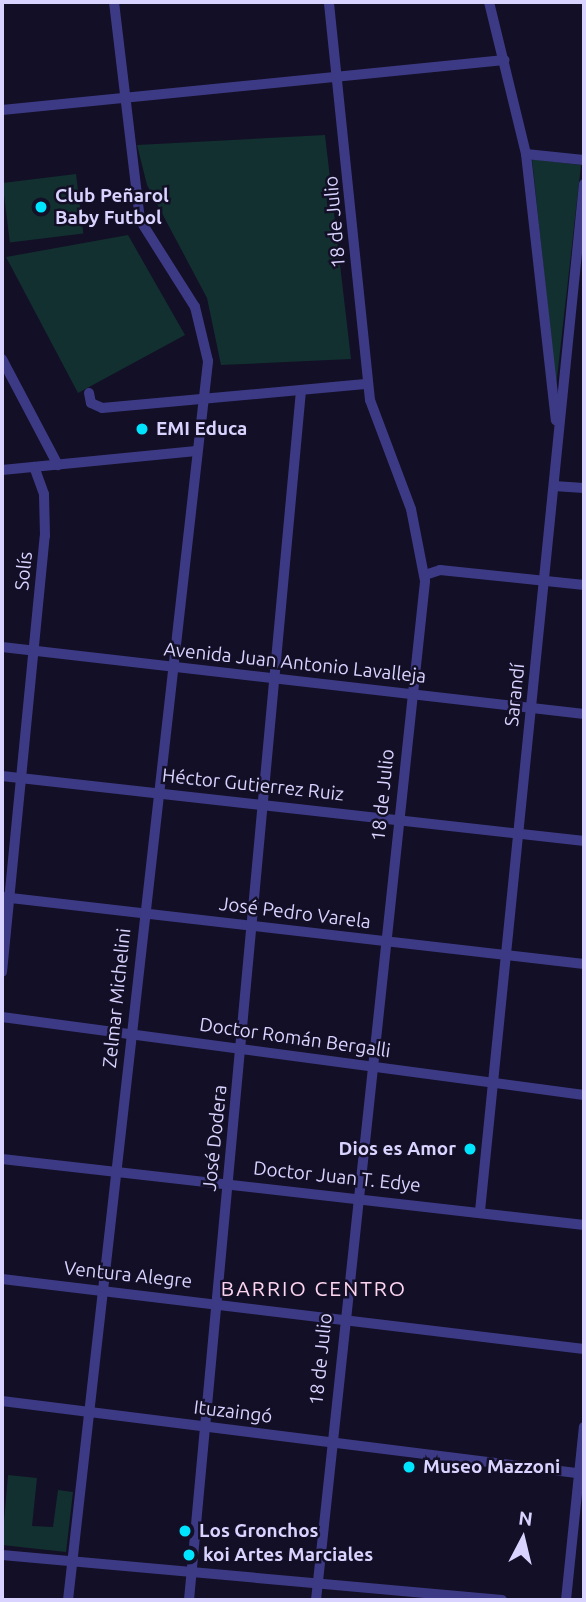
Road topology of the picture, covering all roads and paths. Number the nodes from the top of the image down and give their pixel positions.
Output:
1 (114, 2) edge
2 (329, 2) edge
3 (489, 2) edge
4 (505, 60) junction
5 (340, 78) junction
6 (124, 99) junction
7 (2, 110) edge
8 (526, 154) junction
9 (584, 160) edge
10 (584, 184) edge
11 (2, 359) edge
12 (368, 384) junction
13 (301, 391) junction
14 (89, 393) dead end
15 (204, 400) junction
16 (558, 431) junction
17 (196, 451) junction
18 (58, 465) junction
19 (2, 466) edge
20 (34, 467) junction
21 (554, 485) junction
22 (584, 488) edge
23 (425, 575) junction
24 (544, 580) junction
25 (584, 585) edge
26 (2, 647) edge
27 (32, 651) junction
28 (170, 667) junction
29 (275, 678) junction
30 (412, 694) junction
31 (531, 708) junction
32 (584, 715) edge
33 (2, 776) edge
34 (19, 778) junction
35 (156, 792) junction
36 (264, 804) junction
37 (398, 820) junction
38 (519, 834) junction
39 (584, 841) edge
40 (5, 898) edge
41 (143, 913) junction
42 (253, 926) junction
43 (384, 941) junction
44 (507, 955) junction
45 (584, 964) edge
46 (2, 972) edge
47 (2, 1017) edge
48 (130, 1034) junction
49 (241, 1047) junction
50 (370, 1066) junction
51 (492, 1082) junction
52 (584, 1095) edge
53 (2, 1159) edge
54 (117, 1171) junction
55 (228, 1183) junction
56 (355, 1198) junction
57 (480, 1211) junction
58 (584, 1224) edge
59 (2, 1279) edge
60 (105, 1290) junction
61 (216, 1303) junction
62 (343, 1318) junction
63 (584, 1349) edge
64 (2, 1401) edge
65 (89, 1411) junction
66 (205, 1427) junction
67 (584, 1427) edge
68 (329, 1442) junction
69 (582, 1474) edge
70 (2, 1555) edge
71 (73, 1562) junction
72 (191, 1573) junction
73 (315, 1583) junction
74 (438, 1598) edge
75 (68, 1600) edge
76 (189, 1600) edge
77 (316, 1600) edge
78 (502, 1600) edge
79 (566, 1600) edge

1 - 6 street, Zelmar Michelini
2 - 5 street, 18 de Julio
3 - 4 street
4 - 5 street
4 - 8 street
5 - 6 street
5 - 12 street, 18 de Julio
6 - 7 street
6 - 15 street, Zelmar Michelini
8 - 9 street
8 - 16 street
10 - 16 street, Sarandí
11 - 18 street
12 - 13 street
12 - 23 street, 18 de Julio
13 - 15 street
13 - 29 street, José Dodera
14 - 15 street
15 - 17 street, Zelmar Michelini
16 - 21 street, Sarandí
17 - 18 street
17 - 28 street, Zelmar Michelini
18 - 20 street
19 - 20 street
20 - 27 street, Solís
21 - 22 street
21 - 24 street, Sarandí
23 - 24 street
23 - 30 street, 18 de Julio
24 - 25 street
24 - 31 street, Sarandí
26 - 27 street, Avenida Juan Antonio Lavalleja
27 - 28 street, Avenida Juan Antonio Lavalleja
27 - 34 street, Solís
28 - 29 street, Avenida Juan Antonio Lavalleja
28 - 35 street, Zelmar Michelini
29 - 30 street, Avenida Juan Antonio Lavalleja
29 - 36 street, José Dodera
30 - 31 street, Avenida Juan Antonio Lavalleja
30 - 37 street, 18 de Julio
31 - 32 street, Avenida Juan Antonio Lavalleja
31 - 38 street, Sarandí
33 - 34 street, Héctor Gutierrez Ruiz
34 - 35 street, Héctor Gutierrez Ruiz
34 - 40 street, Solís
35 - 36 street, Héctor Gutierrez Ruiz
35 - 41 street, Zelmar Michelini
36 - 37 street, Héctor Gutierrez Ruiz
36 - 42 street, José Dodera
37 - 38 street, Héctor Gutierrez Ruiz
37 - 43 street, 18 de Julio
38 - 39 street, Héctor Gutierrez Ruiz
38 - 44 street, Sarandí
40 - 41 street, José Pedro Varela
40 - 46 street, Solís
41 - 42 street, José Pedro Varela
41 - 48 street, Zelmar Michelini
42 - 43 street, José Pedro Varela
42 - 49 street, José Dodera
43 - 44 street, José Pedro Varela
43 - 50 street, 18 de Julio
44 - 45 street, José Pedro Varela
44 - 51 street, Sarandí
47 - 48 street, Doctor Román Bergalli
48 - 49 street, Doctor Román Bergalli
48 - 54 street, Zelmar Michelini
49 - 50 street, Doctor Román Bergalli
49 - 55 street, José Dodera
50 - 51 street, Doctor Román Bergalli
50 - 56 street, 18 de Julio
51 - 52 street, Doctor Román Bergalli
51 - 57 street, Sarandí
53 - 54 street, Doctor Juan T. Edye
54 - 55 street, Doctor Juan T. Edye
54 - 60 street, Zelmar Michelini
55 - 56 street, Doctor Juan T. Edye
55 - 61 street, José Dodera
56 - 57 street, Doctor Juan T. Edye
56 - 62 street, 18 de Julio
57 - 58 street, Doctor Juan T. Edye
59 - 60 street, Ventura Alegre
60 - 61 street, Ventura Alegre
60 - 65 street, Zelmar Michelini
61 - 62 street, Ventura Alegre
61 - 66 street, José Dodera
62 - 63 street, Ventura Alegre
62 - 68 street, 18 de Julio
64 - 65 street, Ituzaingó
65 - 66 street, Ituzaingó
65 - 71 street, Zelmar Michelini
66 - 68 street, Ituzaingó
66 - 72 street, José Dodera
67 - 69 street
68 - 69 street, Ituzaingó
68 - 73 street, 18 de Julio
69 - 79 street
70 - 71 street
71 - 72 street
71 - 75 street, Zelmar Michelini
72 - 73 street
72 - 76 street, José Dodera
73 - 74 street
73 - 77 street, 18 de Julio
74 - 78 street

